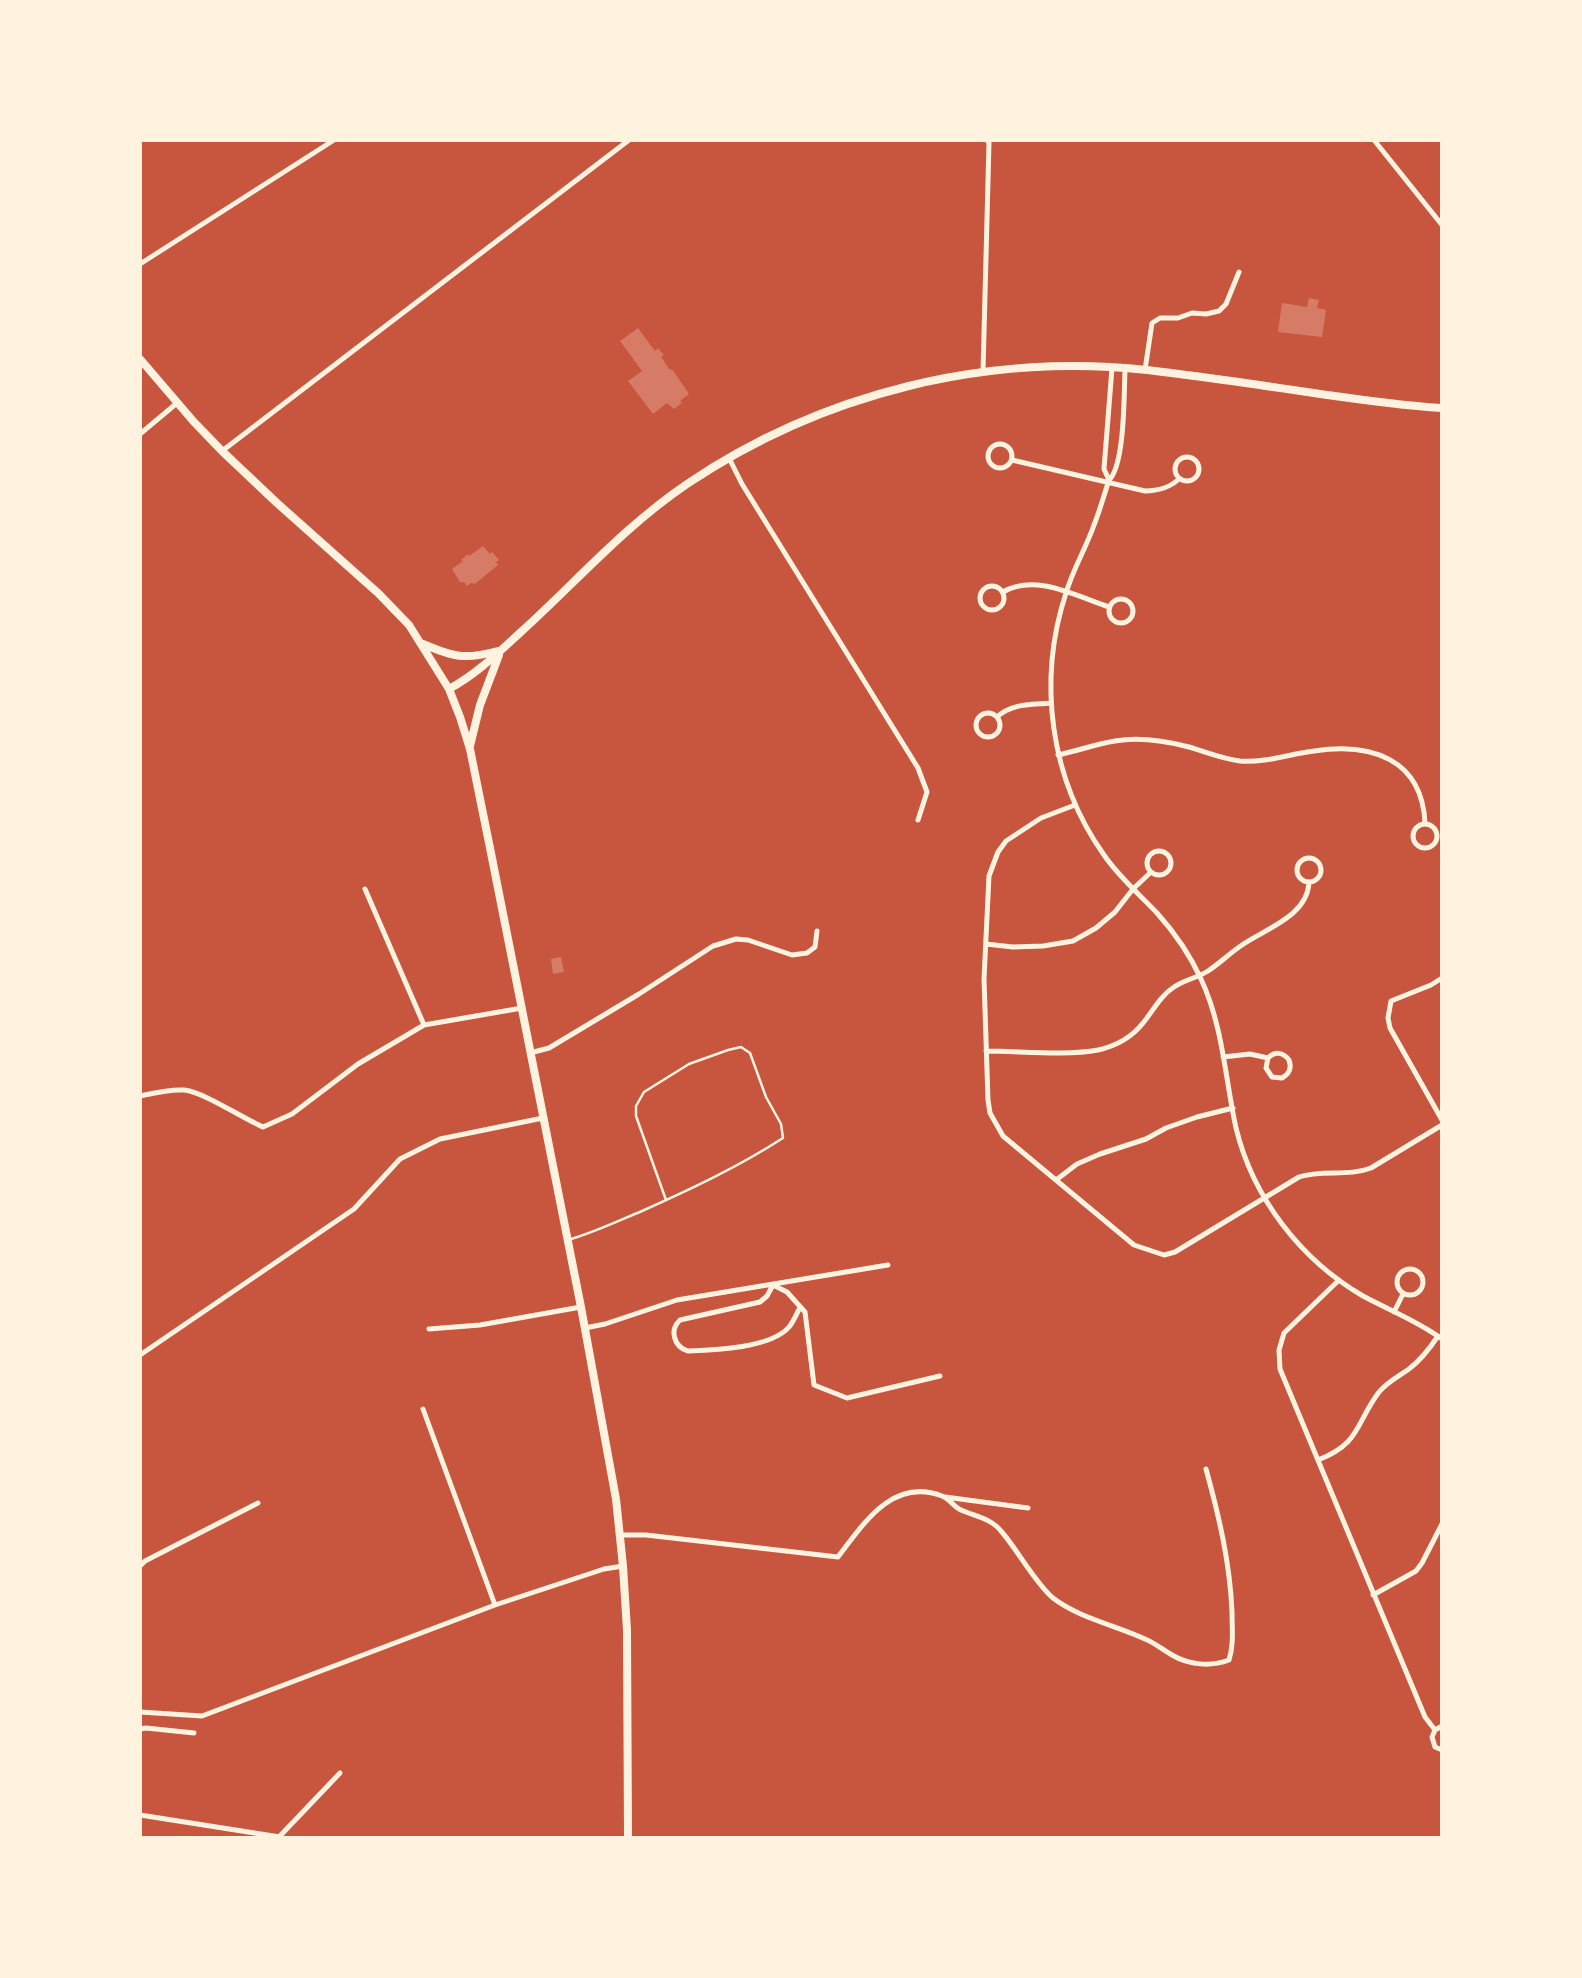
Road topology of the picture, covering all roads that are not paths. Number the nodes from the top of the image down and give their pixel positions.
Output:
1 (334, 140) edge
2 (629, 140) edge
3 (987, 140) edge
4 (1374, 140) edge
5 (1442, 225) edge
6 (140, 264) edge
7 (1239, 272) dead end
8 (140, 359) edge
9 (1112, 368) junction
10 (1125, 369) junction
11 (1145, 370) junction
12 (984, 371) junction
13 (177, 403) junction
14 (1442, 408) edge
15 (140, 434) edge
16 (222, 451) junction
17 (729, 458) junction
18 (1012, 460) junction
19 (1179, 478) junction
20 (1108, 481) junction
21 (1003, 592) junction
22 (1066, 592) junction
23 (1109, 607) junction
24 (423, 643) junction
25 (500, 650) junction
26 (449, 689) junction
27 (1051, 703) junction
28 (997, 717) junction
29 (470, 749) junction
30 (1058, 755) junction
31 (1075, 805) junction
32 (918, 820) dead end
33 (1425, 823) junction
34 (1151, 872) junction
35 (1308, 882) junction
36 (365, 889) dead end
37 (1133, 890) junction
38 (817, 932) dead end
39 (986, 944) junction
40 (1199, 975) junction
41 (1442, 978) edge
42 (522, 1008) junction
43 (424, 1025) junction
44 (986, 1051) junction
45 (530, 1052) junction
46 (1223, 1057) junction
47 (1268, 1058) junction
48 (140, 1096) edge
49 (1233, 1108) junction
50 (543, 1118) junction
51 (1442, 1123) edge
52 (1056, 1180) junction
53 (1265, 1199) junction
54 (666, 1200) junction
55 (568, 1239) junction
56 (888, 1265) dead end
57 (1339, 1280) junction
58 (773, 1284) junction
59 (1403, 1294) junction
60 (581, 1307) junction
61 (800, 1307) junction
62 (1394, 1312) junction
63 (585, 1328) junction
64 (429, 1329) dead end
65 (1440, 1337) edge
66 (140, 1355) edge
67 (940, 1376) dead end
68 (423, 1409) dead end
69 (1318, 1460) junction
70 (1206, 1469) dead end
71 (944, 1496) junction
72 (258, 1503) dead end
73 (1028, 1508) dead end
74 (1442, 1524) edge
75 (621, 1535) junction
76 (140, 1566) edge
77 (624, 1566) junction
78 (1374, 1595) junction
79 (495, 1605) junction
80 (140, 1712) edge
81 (1442, 1726) edge
82 (140, 1729) edge
83 (1435, 1730) junction
84 (194, 1733) dead end
85 (1442, 1750) edge
86 (340, 1773) dead end
87 (140, 1815) edge
88 (279, 1837) edge
89 (628, 1838) edge

1 - 6 street
2 - 16 street
3 - 12 street
4 - 5 street
7 - 11 street
8 - 13 main road
9 - 10 main road
9 - 12 main road
9 - 20 street
10 - 11 main road
10 - 20 street
11 - 14 main road
12 - 17 main road
13 - 15 street
13 - 16 main road
16 - 24 main road
17 - 25 main road
17 - 32 street
18 - 18 street
18 - 20 street
19 - 19 street
19 - 20 street
20 - 22 street
21 - 21 street
21 - 22 street
22 - 23 street
22 - 27 street
23 - 23 street
24 - 25 main road
24 - 26 main road
25 - 26 main road
25 - 29 main road
26 - 29 main road
27 - 28 street
27 - 30 street
28 - 28 street
29 - 42 main road
30 - 31 street
30 - 33 street
31 - 37 street
31 - 39 street
33 - 33 street
34 - 34 street
34 - 37 street
35 - 35 street
35 - 40 street
36 - 43 street
37 - 39 street
37 - 40 street
38 - 45 street
39 - 44 street
40 - 44 street
40 - 46 street
41 - 51 street
42 - 43 street
42 - 45 main road
43 - 48 street
44 - 52 street
45 - 50 main road
46 - 47 street
46 - 49 street
47 - 47 street
49 - 52 street
49 - 53 street
50 - 55 main road
50 - 66 street
51 - 53 street
52 - 53 street
53 - 57 street
54 - 54 lane
54 - 55 lane
55 - 60 main road
56 - 58 street
57 - 62 street
57 - 69 street
58 - 61 street
58 - 61 street
58 - 63 street
59 - 59 street
59 - 62 street
60 - 63 main road
60 - 64 street
61 - 67 street
62 - 65 street
63 - 75 main road
65 - 69 street
68 - 79 street
69 - 78 street
70 - 71 street
71 - 73 street
71 - 75 street
72 - 76 street
74 - 78 street
75 - 77 main road
77 - 79 street
77 - 89 main road
78 - 83 street
79 - 80 street
81 - 83 street
82 - 84 street
83 - 85 street
86 - 88 street
87 - 88 street

